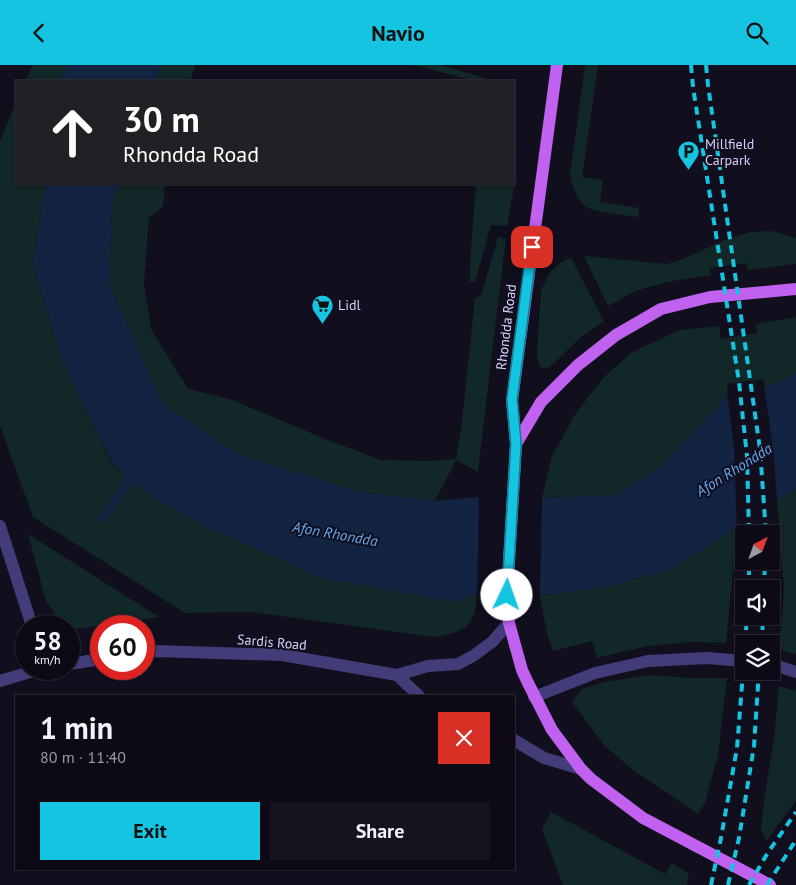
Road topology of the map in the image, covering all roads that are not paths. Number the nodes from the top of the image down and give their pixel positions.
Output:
1 (557, 65) edge
2 (796, 289) edge
3 (516, 444) junction
4 (0, 525) edge
5 (29, 615) edge
6 (508, 623) junction
7 (155, 651) edge
8 (735, 660) edge
9 (780, 667) edge
10 (796, 672) edge
11 (397, 675) junction
12 (15, 676) edge
13 (0, 681) edge
14 (418, 695) edge
15 (534, 697) junction
16 (515, 742) edge
17 (581, 769) junction
18 (770, 885) edge

1 - 3 main road, Rhondda Road
2 - 3 main road
3 - 6 main road, Rhondda Road
4 - 5 street
6 - 11 street
6 - 15 main road, Rhondda Road
7 - 11 street, Sardis Road
8 - 15 street
9 - 10 street
11 - 14 street
12 - 13 street
15 - 17 main road, Rhondda Road
16 - 17 street
17 - 18 main road, Rhondda Road

